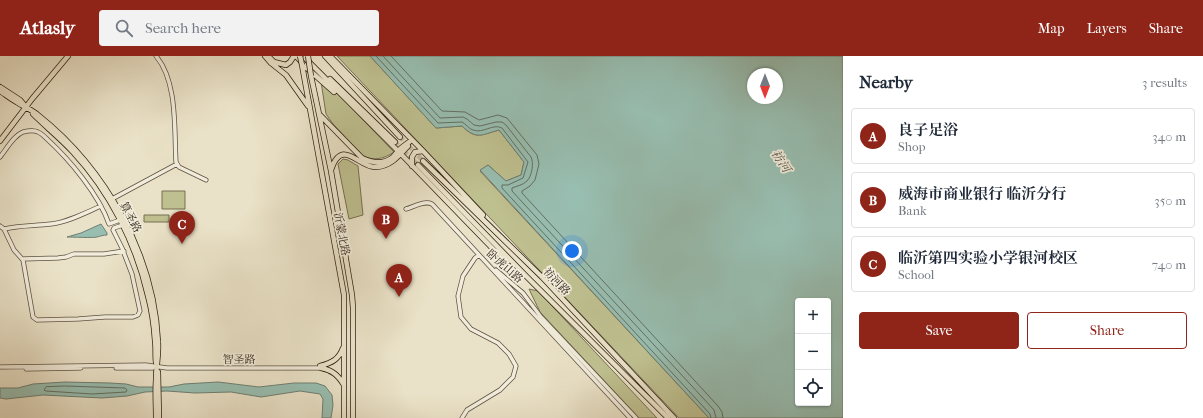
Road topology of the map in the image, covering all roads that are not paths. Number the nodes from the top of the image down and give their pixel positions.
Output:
1 (68, 56) edge
2 (71, 56) edge
3 (156, 56) edge
4 (265, 56) edge
5 (268, 56) edge
6 (304, 56) edge
7 (325, 56) edge
8 (330, 56) edge
9 (294, 57) edge
10 (0, 87) edge
11 (0, 91) edge
12 (26, 107) junction
13 (310, 108) junction
14 (319, 114) junction
15 (364, 118) junction
16 (400, 137) tunnel mouth
17 (0, 138) edge
18 (412, 140) junction
19 (0, 141) edge
20 (395, 142) tunnel mouth
21 (423, 151) junction
22 (399, 152) junction
23 (0, 157) edge
24 (423, 161) tunnel mouth
25 (177, 164) junction
26 (418, 164) tunnel mouth
27 (412, 166) junction
28 (331, 171) junction
29 (206, 180) dead end
30 (112, 199) junction
31 (101, 206) junction
32 (406, 209) dead end
33 (120, 220) junction
34 (123, 225) junction
35 (0, 226) edge
36 (4, 229) junction
37 (124, 251) junction
38 (479, 255) junction
39 (22, 259) junction
40 (526, 276) junction
41 (542, 277) junction
42 (345, 344) junction
43 (1, 367) edge
44 (157, 367) junction
45 (321, 367) junction
46 (345, 387) junction
47 (157, 395) junction
48 (667, 417) edge
49 (156, 418) edge
50 (159, 418) edge
51 (344, 418) edge
52 (353, 418) edge
53 (462, 418) edge
54 (630, 418) edge
55 (636, 418) edge
56 (674, 418) edge

1 - 12 main road
2 - 12 main road
3 - 25 street
4 - 13 main road
5 - 9 main road
6 - 13 main road, 沂蒙北路, bridge
6 - 14 main road, 沂蒙北路, bridge
6 - 15 main road
6 - 20 main road
7 - 16 main road
8 - 18 main road
9 - 15 main road
10 - 12 main road, 算圣路
11 - 12 main road, 算圣路
12 - 17 main road
12 - 19 main road
12 - 30 main road, 算圣路
12 - 33 main road, 算圣路
13 - 42 main road, 沂蒙北路
14 - 22 main road
14 - 28 main road, 沂蒙北路
15 - 22 main road
18 - 21 main road
18 - 22 main road
21 - 27 main road
21 - 41 main road
22 - 27 main road
22 - 28 main road
23 - 31 street
24 - 41 main road, 祊河路
25 - 29 street
25 - 30 street
26 - 40 main road, 祊河路
27 - 40 main road
28 - 52 main road, 沂蒙北路
30 - 44 main road, 算圣路
31 - 33 street
31 - 36 street
32 - 38 street
33 - 34 main road, 算圣路
34 - 37 street
34 - 44 main road, 算圣路
35 - 36 street
36 - 39 street
37 - 39 street
37 - 39 street
38 - 53 street
38 - 54 street, 卧虎山路
38 - 55 street, 卧虎山路
40 - 48 main road, 祊河路
41 - 56 main road, 祊河路
42 - 45 main road
42 - 46 main road, 沂蒙北路
43 - 44 street, 智圣路
44 - 45 street, 智圣路
44 - 47 main road, 算圣路
45 - 46 main road
46 - 51 main road, 沂蒙北路
47 - 49 main road, 算圣路
47 - 50 main road, 算圣路

